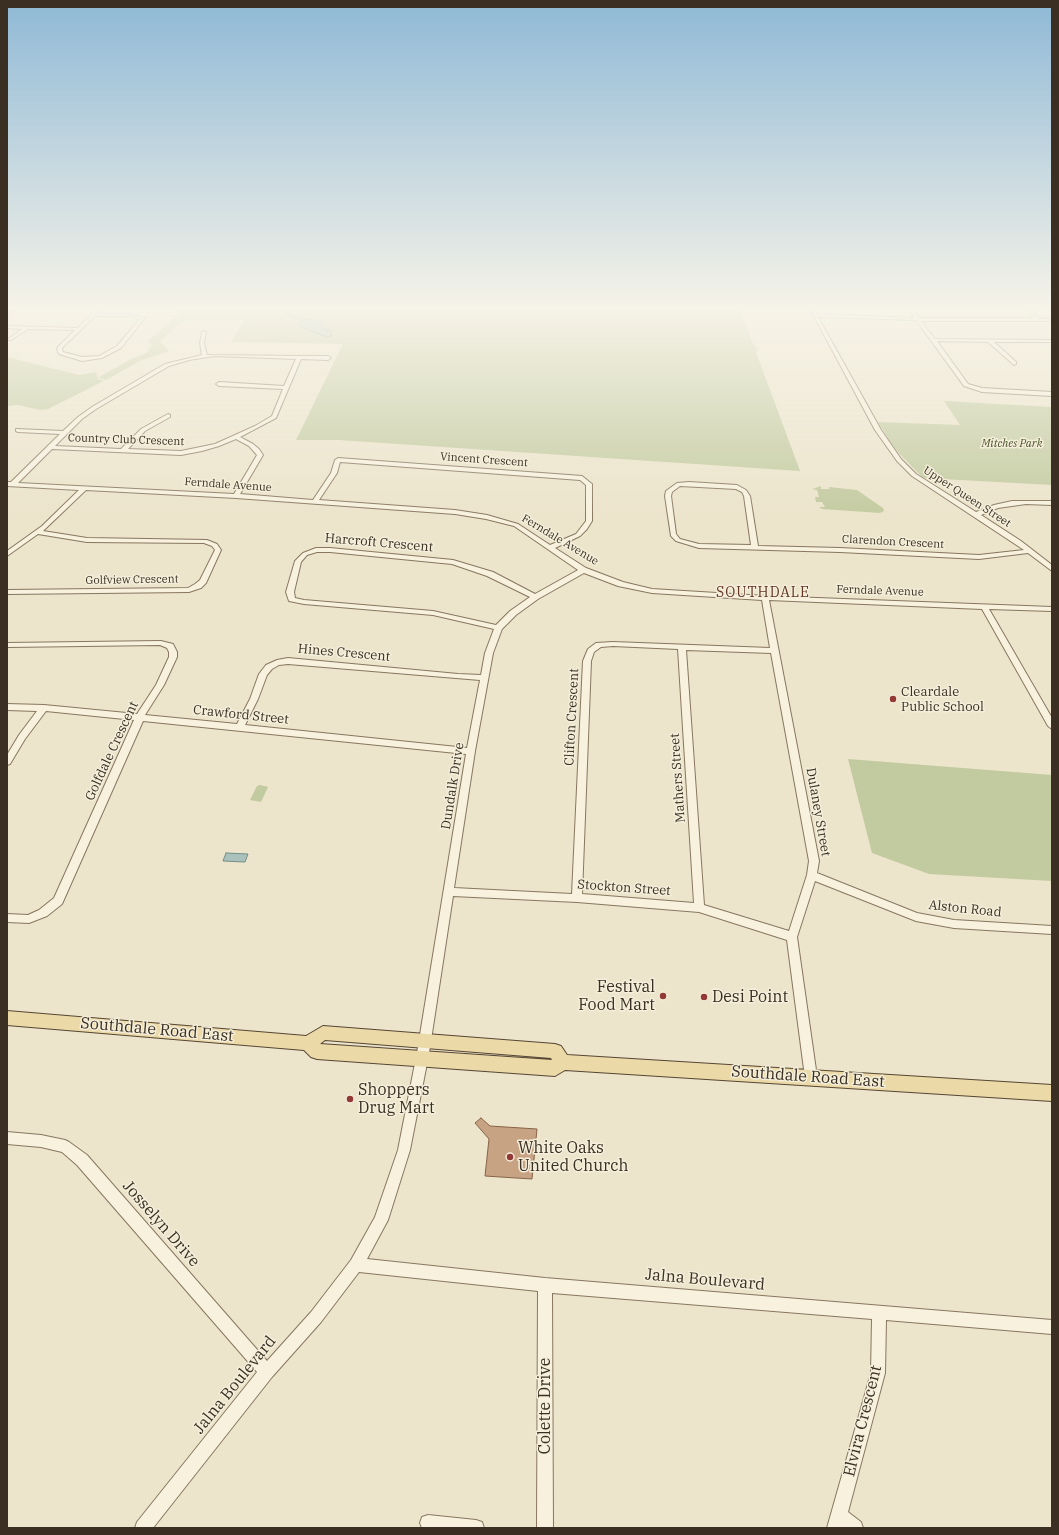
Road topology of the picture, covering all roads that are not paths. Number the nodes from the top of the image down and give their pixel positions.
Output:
1 (144, 379) edge
2 (290, 379) edge
3 (850, 379) edge
4 (961, 379) edge
5 (219, 384) dead end
6 (286, 388) junction
7 (1052, 394) edge
8 (168, 416) dead end
9 (18, 430) dead end
10 (64, 433) junction
11 (237, 437) junction
12 (50, 448) junction
13 (123, 450) junction
14 (10, 484) edge
15 (84, 488) junction
16 (236, 496) junction
17 (315, 502) junction
18 (1052, 503) edge
19 (975, 515) junction
20 (37, 532) junction
21 (551, 547) junction
22 (755, 547) junction
23 (1029, 550) junction
24 (7, 554) edge
25 (1052, 569) edge
26 (583, 570) junction
27 (7, 592) edge
28 (535, 597) junction
29 (765, 598) junction
30 (984, 606) junction
31 (1052, 609) edge
32 (498, 628) junction
33 (7, 645) edge
34 (682, 647) junction
35 (774, 651) junction
36 (485, 678) junction
37 (7, 707) edge
38 (44, 708) junction
39 (140, 717) junction
40 (1052, 726) edge
41 (239, 728) junction
42 (471, 751) junction
43 (7, 762) edge
44 (812, 875) junction
45 (449, 892) junction
46 (577, 898) junction
47 (699, 908) junction
48 (7, 918) edge
49 (1052, 930) edge
50 (792, 937) junction
51 (7, 1018) edge
52 (424, 1051) junction
53 (811, 1078) junction
54 (1052, 1094) edge
55 (7, 1138) edge
56 (356, 1265) junction
57 (546, 1284) junction
58 (879, 1312) junction
59 (1052, 1327) edge
60 (268, 1372) junction
61 (837, 1522) edge
62 (428, 1523) dead end
63 (143, 1528) edge
64 (476, 1528) edge
65 (546, 1528) edge
66 (855, 1528) edge

1 - 10 street
2 - 6 street, Country Club Crescent
3 - 19 street, Upper Queen Street
4 - 7 street
5 - 6 street
6 - 11 street, Country Club Crescent
8 - 13 street
9 - 10 street
10 - 12 street
11 - 13 street, Country Club Crescent
11 - 16 street
12 - 13 street, Country Club Crescent
12 - 14 street
14 - 15 street, Ferndale Avenue
15 - 16 street, Ferndale Avenue
15 - 20 street
16 - 17 street, Ferndale Avenue
17 - 21 street, Ferndale Avenue
17 - 21 street, Vincent Crescent
18 - 19 street
19 - 23 street, Upper Queen Street
20 - 24 street
20 - 27 street, Golfview Crescent
21 - 26 street, Ferndale Avenue
22 - 22 street, Clarendon Crescent
22 - 23 street, Clarendon Crescent
23 - 25 street, Upper Queen Street
26 - 28 street, Dundalk Drive
26 - 29 street, Ferndale Avenue
28 - 32 street, Dundalk Drive
28 - 32 street, Harcroft Crescent
29 - 30 street, Ferndale Avenue
29 - 35 street, Dulaney Street
30 - 31 street, Ferndale Avenue
30 - 40 street
32 - 36 street, Dundalk Drive
33 - 39 street, Golfdale Crescent
34 - 35 street, Clifton Crescent
34 - 46 street, Clifton Crescent
34 - 47 street, Mathers Street
35 - 44 street, Dulaney Street
36 - 41 street, Hines Crescent
36 - 42 street, Dundalk Drive
37 - 38 street, Crawford Street
38 - 39 street, Crawford Street
38 - 43 street
39 - 41 street, Crawford Street
39 - 48 street, Golfdale Crescent
41 - 42 street, Crawford Street
42 - 45 street, Dundalk Drive
44 - 49 street, Alston Road
44 - 50 street, Dulaney Street
45 - 46 street, Stockton Street
45 - 52 street, Dundalk Drive
46 - 47 street, Stockton Street
47 - 50 street, Stockton Street
50 - 53 street, Dulaney Street
51 - 52 main road, Southdale Road East
52 - 53 main road, Southdale Road East
52 - 56 street, Jalna Boulevard
53 - 54 main road, Southdale Road East
55 - 60 street, Josselyn Drive
56 - 57 street, Jalna Boulevard
56 - 60 street, Jalna Boulevard
57 - 58 street, Jalna Boulevard
57 - 65 street, Colette Drive
58 - 59 street, Jalna Boulevard
58 - 61 street, Elvira Crescent
60 - 63 street, Jalna Boulevard
61 - 66 street
62 - 64 street

